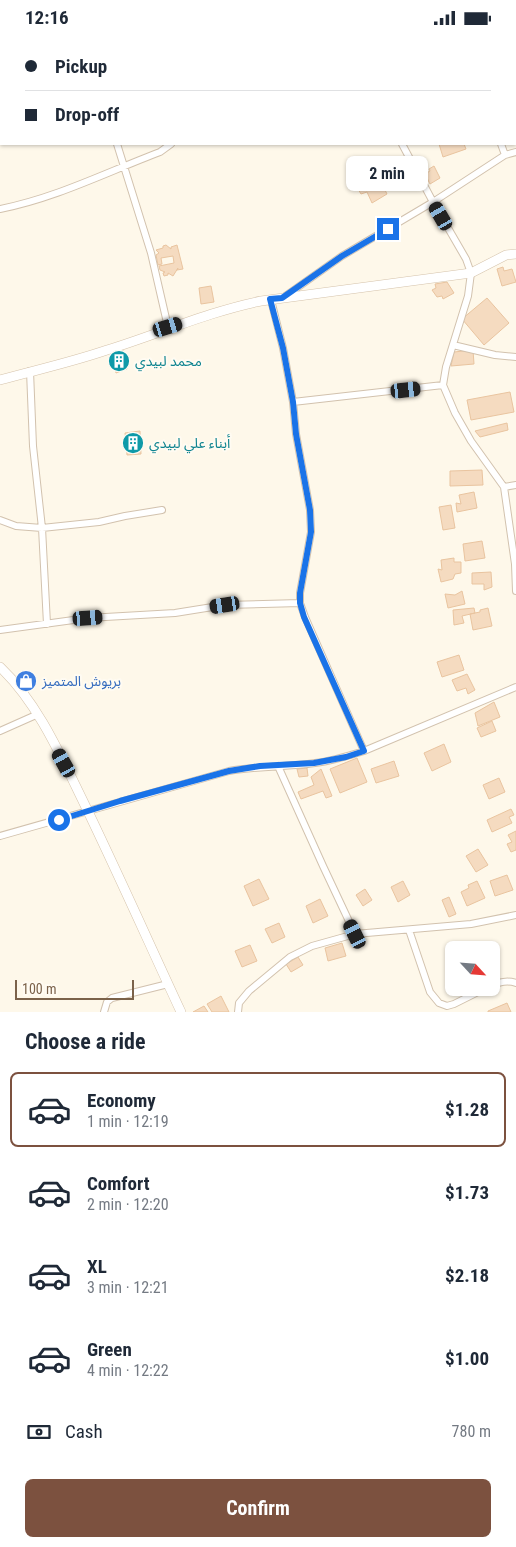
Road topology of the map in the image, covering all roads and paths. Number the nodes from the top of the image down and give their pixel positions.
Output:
1 (117, 145) edge
2 (170, 145) edge
3 (403, 145) edge
4 (501, 145) edge
5 (516, 152) edge
6 (505, 155) junction
7 (124, 166) junction
8 (433, 202) junction
9 (0, 209) edge
10 (516, 253) edge
11 (471, 273) junction
12 (282, 298) junction
13 (270, 299) junction
14 (168, 327) junction
15 (453, 345) junction
16 (516, 357) edge
17 (30, 371) junction
18 (0, 380) edge
19 (443, 385) junction
20 (293, 402) junction
21 (516, 485) edge
22 (504, 487) junction
23 (162, 510) dead end
24 (0, 520) edge
25 (42, 527) junction
26 (516, 591) edge
27 (300, 603) junction
28 (46, 624) junction
29 (0, 630) edge
30 (0, 667) edge
31 (516, 687) edge
32 (36, 715) junction
33 (0, 731) edge
34 (364, 751) junction
35 (278, 766) junction
36 (88, 812) junction
37 (0, 836) edge
38 (516, 915) edge
39 (409, 929) junction
40 (355, 934) junction
41 (500, 982) edge
42 (516, 983) edge
43 (168, 984) junction
44 (469, 996) edge
45 (104, 1012) edge
46 (181, 1012) edge
47 (238, 1012) edge

1 - 7 street
2 - 7 street
3 - 8 street
4 - 6 street
5 - 6 street
6 - 8 street
7 - 9 street
7 - 14 street
8 - 11 street
8 - 12 street
10 - 11 street
11 - 12 street
11 - 15 street
12 - 13 street
13 - 14 street
13 - 20 street
14 - 17 street
15 - 16 street
15 - 19 street
17 - 18 street
17 - 25 street
19 - 20 street
19 - 22 street
20 - 27 street
21 - 22 street
22 - 26 street
23 - 25 street
24 - 25 street
25 - 28 street
27 - 28 street
27 - 34 street
28 - 29 street
30 - 32 street
31 - 34 street
32 - 33 street
32 - 36 street
34 - 35 street
35 - 36 street
35 - 40 street
36 - 37 street
36 - 43 street
38 - 39 street
39 - 40 street
39 - 44 street
40 - 47 street
41 - 42 street
43 - 45 street
43 - 46 street

